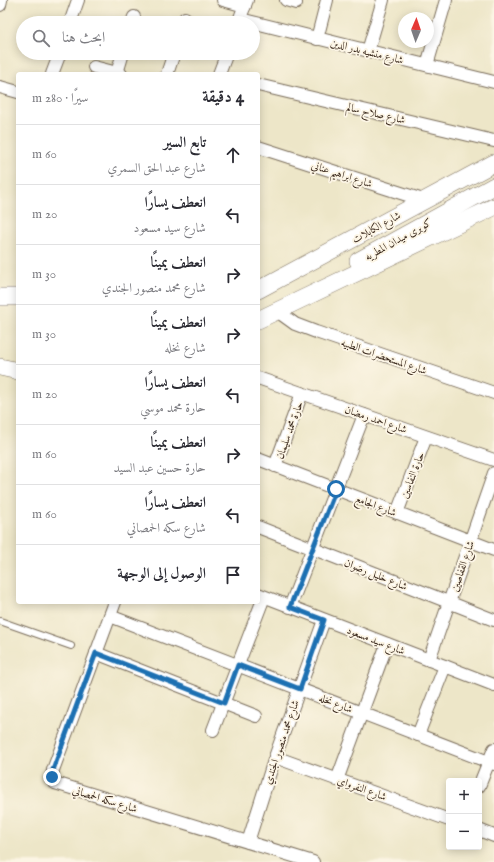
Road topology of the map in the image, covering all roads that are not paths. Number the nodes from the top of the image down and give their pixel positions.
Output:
1 (2, 0) edge
2 (78, 0) edge
3 (223, 0) edge
4 (328, 0) edge
5 (383, 0) edge
6 (446, 0) edge
7 (246, 3) edge
8 (0, 5) edge
9 (72, 16) edge
10 (241, 16) edge
11 (260, 26) edge
12 (317, 38) junction
13 (368, 51) junction
14 (57, 60) edge
15 (122, 60) edge
16 (172, 60) edge
17 (224, 60) edge
18 (427, 66) junction
19 (94, 67) dead end
20 (53, 72) edge
21 (115, 72) edge
22 (119, 72) edge
23 (168, 72) edge
24 (220, 72) edge
25 (493, 78) edge
26 (260, 85) edge
27 (0, 87) edge
28 (16, 91) edge
29 (494, 141) edge
30 (260, 148) edge
31 (494, 163) edge
32 (494, 186) edge
33 (426, 201) junction
34 (494, 207) edge
35 (260, 289) edge
36 (0, 297) edge
37 (16, 297) edge
38 (305, 298) junction
39 (277, 311) junction
40 (260, 319) edge
41 (0, 367) edge
42 (16, 371) edge
43 (260, 379) edge
44 (302, 393) junction
45 (494, 393) edge
46 (364, 415) junction
47 (426, 437) junction
48 (260, 460) edge
49 (494, 460) edge
50 (275, 466) junction
51 (494, 473) edge
52 (336, 489) junction
53 (398, 513) junction
54 (260, 528) edge
55 (470, 541) junction
56 (312, 549) junction
57 (494, 550) edge
58 (261, 595) edge
59 (115, 604) edge
60 (258, 604) edge
61 (449, 604) junction
62 (290, 607) junction
63 (110, 616) junction
64 (324, 620) junction
65 (494, 620) edge
66 (0, 621) edge
67 (387, 644) junction
68 (71, 646) dead end
69 (96, 653) junction
70 (429, 660) junction
71 (238, 665) junction
72 (445, 666) junction
73 (494, 685) edge
74 (300, 689) junction
75 (224, 703) junction
76 (361, 713) junction
77 (256, 716) dead end
78 (213, 730) dead end
79 (418, 735) junction
80 (494, 749) edge
81 (275, 757) junction
82 (491, 763) edge
83 (337, 780) junction
84 (482, 780) edge
85 (446, 819) edge
86 (482, 831) edge
87 (494, 836) edge
88 (248, 842) junction
89 (313, 862) edge

1 - 8 street
2 - 9 street
3 - 7 street
4 - 12 street
5 - 13 street
6 - 18 street
7 - 10 street
11 - 12 street, شارع منشيه بدر الدين
12 - 13 street, شارع منشيه بدر الدين
13 - 18 street, شارع منشيه بدر الدين
14 - 20 street
15 - 22 street
16 - 23 street
17 - 24 street
18 - 25 street, شارع منشيه بدر الدين
19 - 21 street
26 - 29 street, شارع صلاح سالم
27 - 28 street
30 - 33 street, شارع ابراهيم عناني
31 - 33 main road, شارع الكابلات
32 - 38 main road, كوبرى ميدان المطريه
33 - 35 main road, شارع الكابلات
34 - 38 main road
36 - 37 main road
38 - 39 main road
39 - 40 main road
39 - 45 street, شارع المستحضرات الطبيه
41 - 42 main road
43 - 44 street, شارع احمد رمضان
44 - 46 street, شارع احمد رمضان
44 - 50 street, حارة محمد سليمان
46 - 47 street, شارع احمد رمضان
46 - 52 street
47 - 49 street, شارع احمد رمضان
47 - 53 street, حارة النفاسين
48 - 50 street, شارع الجامع
50 - 52 street, شارع الجامع
51 - 55 street, شارع القفاصين
52 - 53 street, شارع الجامع
52 - 56 street
53 - 55 street, شارع الجامع
54 - 56 street, شارع خليل رضوان
55 - 57 street, شارع الجامع
55 - 61 street, شارع القفاصين
56 - 61 street, شارع خليل رضوان
56 - 62 street
58 - 62 street, شارع سيد مسعود
59 - 63 street, شارع سكه الحمصاني
60 - 71 street
61 - 65 street, شارع خليل رضوان
61 - 70 street, شارع القفاصين
62 - 64 street, شارع سيد مسعود
63 - 69 street, شارع سكه الحمصاني
63 - 71 street, شارع نخله
64 - 67 street, شارع سيد مسعود
64 - 74 street, شارع محمد منصور الجندي
66 - 68 lane
67 - 70 street, شارع سيد مسعود
67 - 76 street
69 - 75 street
69 - 88 street, شارع سكه الحمصاني
70 - 72 street, شارع سيد مسعود
71 - 74 street, شارع نخله
71 - 75 street
72 - 73 street, شارع سيد مسعود
72 - 79 street
74 - 76 street, شارع نخله
74 - 81 street, شارع محمد منصور الجندي
75 - 77 street
75 - 78 street
76 - 79 street, شارع نخله
76 - 83 street
79 - 82 street, شارع نخله
80 - 82 street
81 - 83 street, شارع النفرواي
81 - 88 street, شارع محمد منصور الجندي
82 - 84 street
83 - 85 street, شارع النفرواي
86 - 87 street
88 - 89 street

